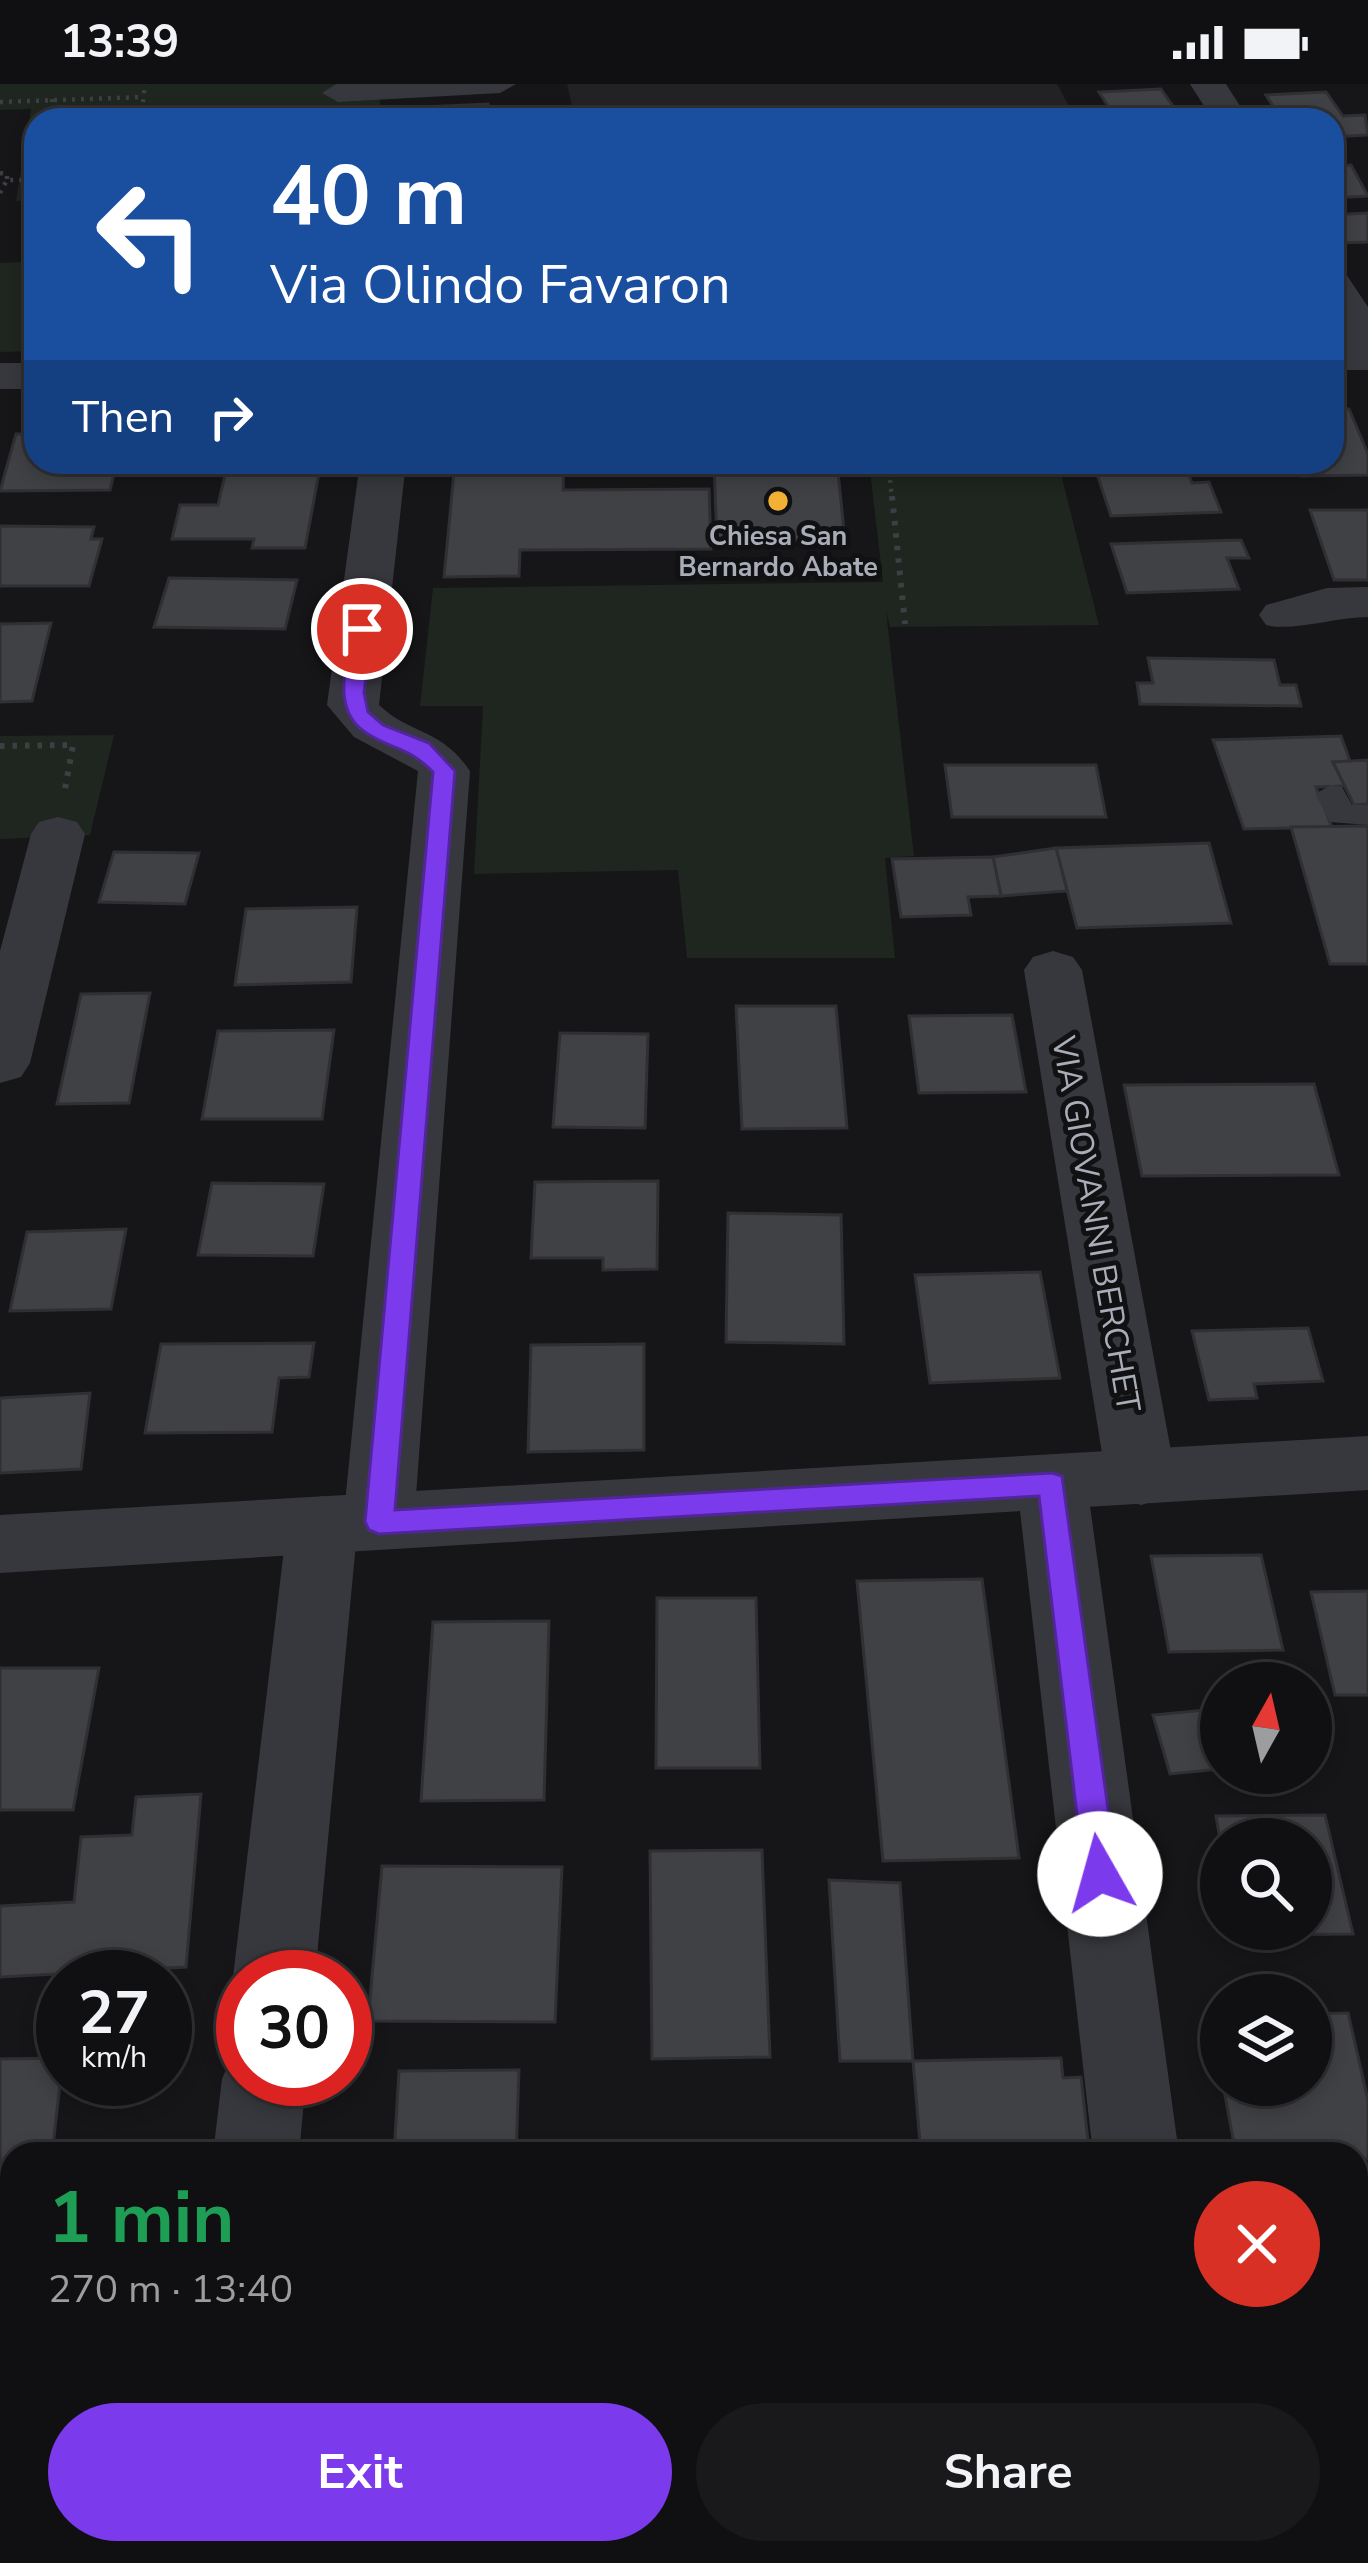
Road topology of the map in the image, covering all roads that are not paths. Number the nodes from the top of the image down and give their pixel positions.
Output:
1 (500, 84) edge
2 (338, 93) dead end
3 (1344, 302) edge
4 (1355, 357) edge
5 (382, 474) edge
6 (1368, 602) edge
7 (1283, 615) dead end
8 (1331, 794) dead end
9 (1368, 815) edge
10 (58, 834) road end
11 (1053, 970) dead end
12 (0, 1063) edge
13 (1368, 1462) edge
14 (1141, 1478) junction
15 (1052, 1484) junction
16 (351, 1523) junction
17 (0, 1544) edge
18 (279, 1950) edge
19 (261, 2106) edge
20 (257, 2142) edge
21 (1134, 2142) edge

1 - 2 street
3 - 4 street
5 - 16 street
6 - 7 street
8 - 9 lane
10 - 12 street
11 - 14 street, VIA GIOVANNI BERCHET
13 - 14 street
14 - 15 street
15 - 16 street
15 - 21 street
16 - 17 street
16 - 18 street
19 - 20 street

